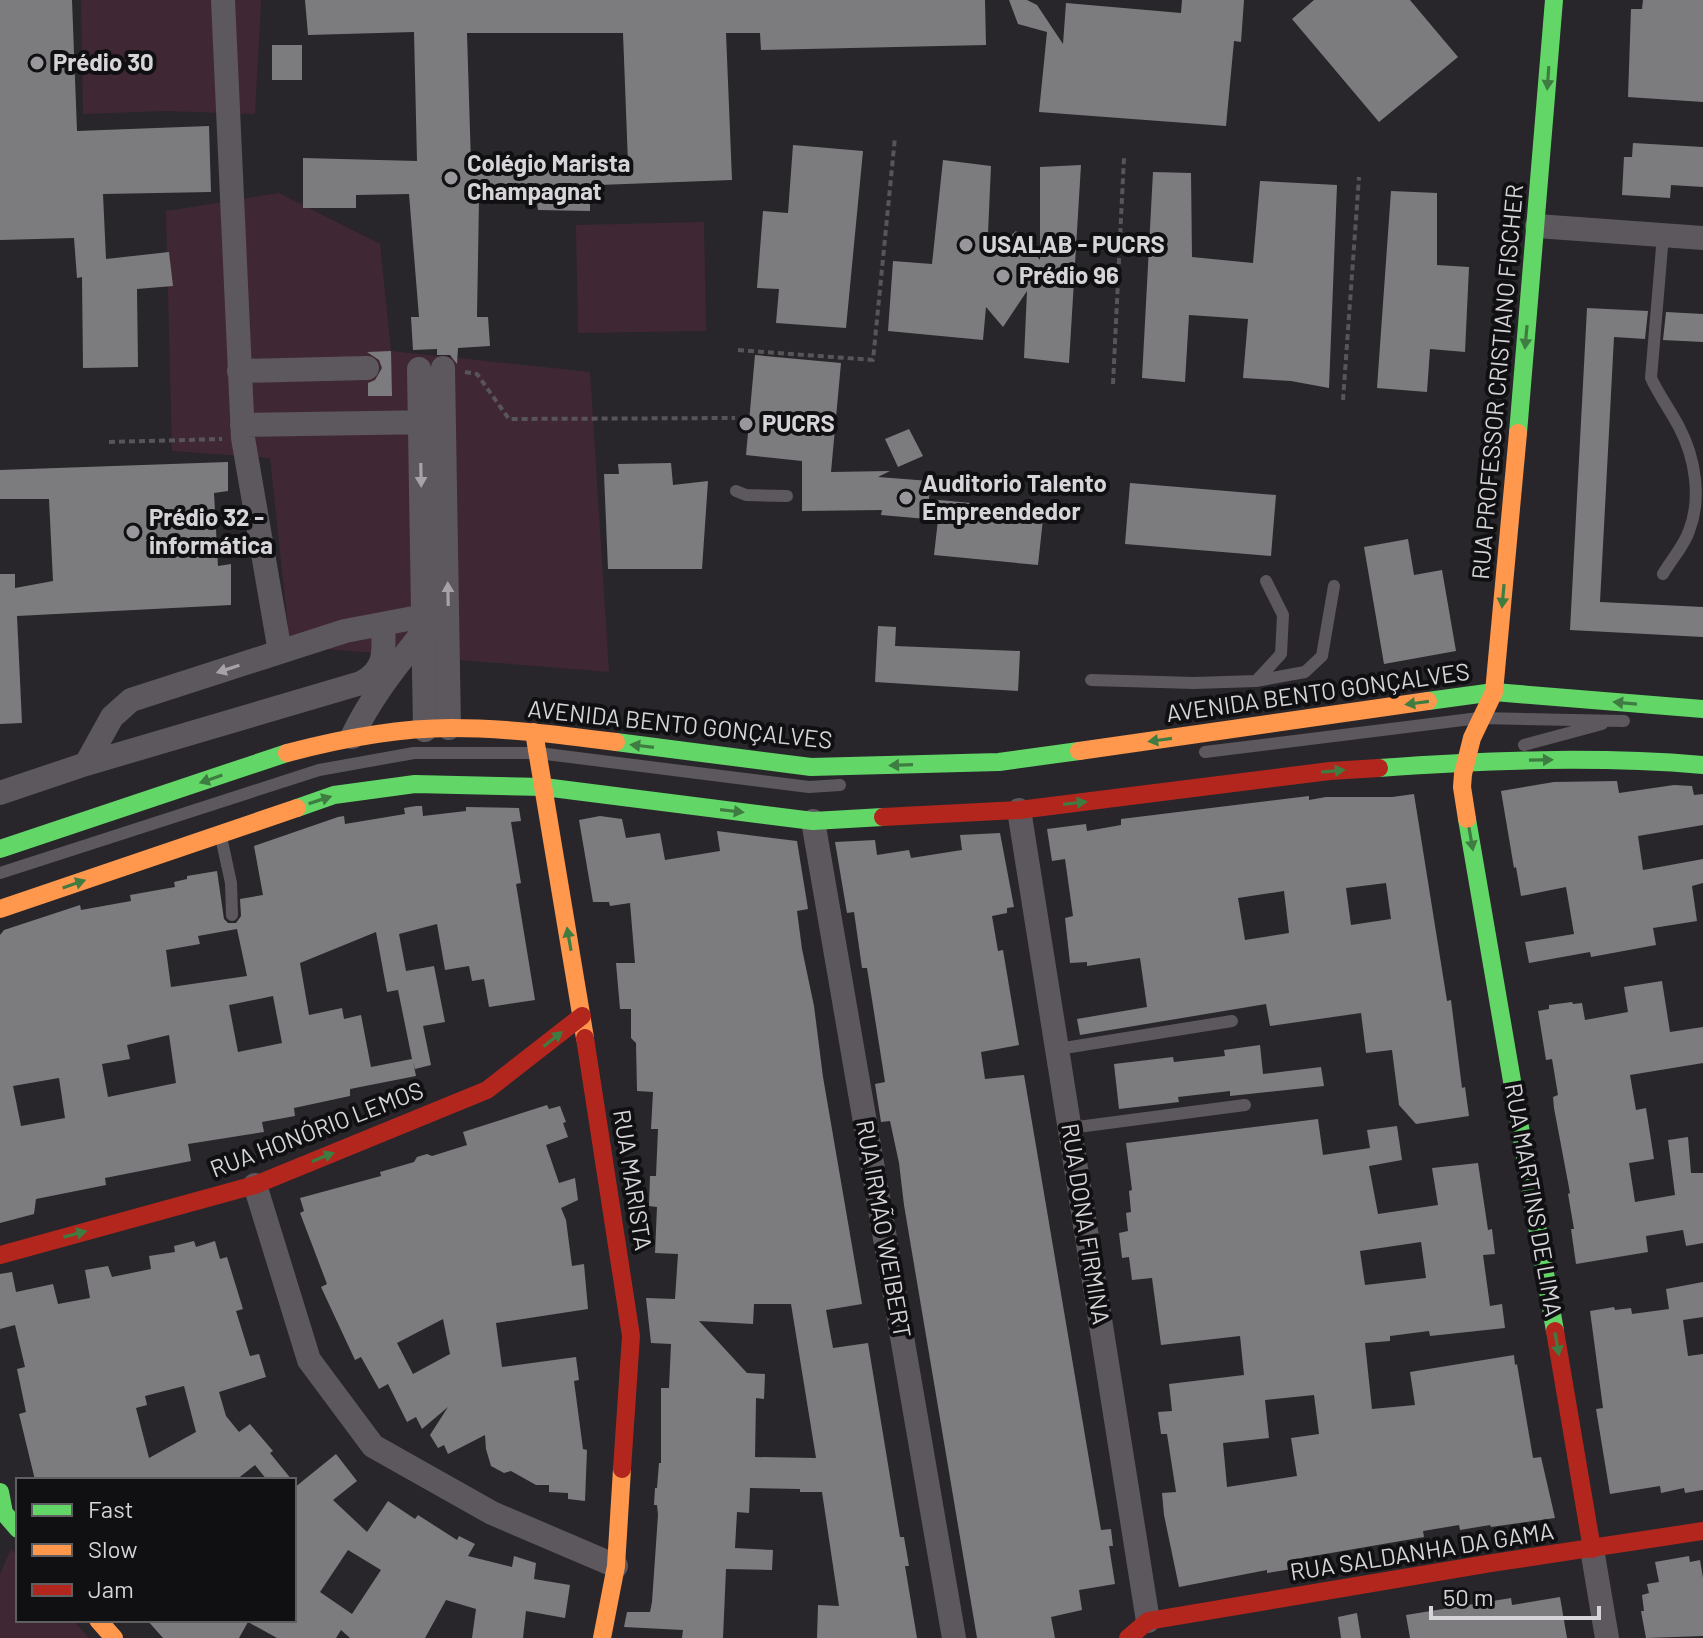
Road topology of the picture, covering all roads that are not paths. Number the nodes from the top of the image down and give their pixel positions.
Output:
1 (223, 0) edge
2 (1554, 0) edge
3 (1537, 226) junction
4 (1663, 235) junction
5 (1703, 238) edge
6 (367, 368) dead end
7 (431, 369) road end
8 (239, 371) junction
9 (432, 422) junction
10 (242, 431) junction
11 (736, 491) dead end
12 (787, 496) dead end
13 (1663, 574) dead end
14 (1266, 581) dead end
15 (1334, 586) dead end
16 (383, 624) junction
17 (430, 638) junction
18 (280, 652) junction
19 (1091, 680) dead end
20 (1256, 681) junction
21 (1494, 692) junction
22 (1703, 709) edge
23 (1479, 718) junction
24 (1615, 721) junction
25 (1645, 723) dead end
26 (437, 729) junction
27 (534, 732) junction
28 (352, 737) junction
29 (490, 753) junction
30 (538, 753) junction
31 (1197, 753) dead end
32 (1463, 762) junction
33 (86, 764) junction
34 (1703, 765) edge
35 (856, 784) dead end
36 (544, 787) junction
37 (0, 793) edge
38 (1019, 810) junction
39 (813, 821) junction
40 (220, 833) junction
41 (0, 849) edge
42 (0, 873) edge
43 (0, 909) edge
44 (232, 915) dead end
45 (582, 1016) junction
46 (1232, 1021) dead end
47 (1058, 1049) junction
48 (1245, 1105) dead end
49 (1070, 1128) junction
50 (255, 1185) junction
51 (0, 1255) edge
52 (1703, 1531) edge
53 (1592, 1549) junction
54 (616, 1566) junction
55 (100, 1622) edge
56 (1150, 1630) edge
57 (114, 1638) edge
58 (602, 1638) edge
59 (954, 1638) edge
60 (1128, 1638) edge
61 (1607, 1638) edge

1 - 8 street
2 -> 3 main road, RUA PROFESSOR CRISTIANO FISCHER
3 - 4 street
3 -> 21 main road, RUA PROFESSOR CRISTIANO FISCHER
4 - 5 street
4 - 13 lane
6 - 8 street
7 - 9 street
8 - 10 street
9 - 10 street
17 -> 9 street
9 -> 17 street
10 - 18 street
11 - 12 lane
14 - 20 lane
15 - 20 lane
16 - 17 street
16 - 18 street
16 - 33 street
17 - 26 street
17 - 28 street
18 -> 33 street
19 - 20 lane
22 -> 21 main road, AVENIDA BENTO GONÇALVES
21 - 23 main road, RUA PROFESSOR CRISTIANO FISCHER
21 - 24 lane
21 -> 27 main road, AVENIDA BENTO GONÇALVES
23 - 24 lane
23 - 31 lane
23 - 32 main road, RUA PROFESSOR CRISTIANO FISCHER
24 - 25 lane
24 - 32 lane
26 - 27 main road, AVENIDA BENTO GONÇALVES
26 - 28 main road, AVENIDA BENTO GONÇALVES
27 - 29 lane
27 - 30 main road, RUA MARISTA
28 -> 41 main road, AVENIDA BENTO GONÇALVES
29 - 30 lane
29 - 36 lane
29 - 42 lane
30 - 35 lane
30 - 36 main road, RUA MARISTA
32 -> 34 main road
38 -> 32 main road
32 -> 53 main road, RUA MARTINS DE LIMA
33 - 37 street
36 -> 39 main road
40 -> 36 main road
45 -> 36 main road, RUA MARISTA
38 - 39 main road
38 - 47 street, RUA DONA FIRMINA
39 - 59 street, RUA IRMÃO WEIBERT
43 -> 40 main road
40 - 44 lane
50 -> 45 main road, RUA HONÓRIO LEMOS
45 - 54 main road, RUA MARISTA
46 - 47 lane
47 - 49 street, RUA DONA FIRMINA
48 - 49 lane
49 - 56 street, RUA DONA FIRMINA
51 -> 50 main road, RUA HONÓRIO LEMOS
50 - 54 street
52 - 53 main road, RUA SALDANHA DA GAMA
53 - 56 main road, RUA SALDANHA DA GAMA
53 - 61 street, RUA MARTINS DE LIMA
54 - 58 main road, RUA MARISTA
55 - 57 main road
56 - 60 main road

